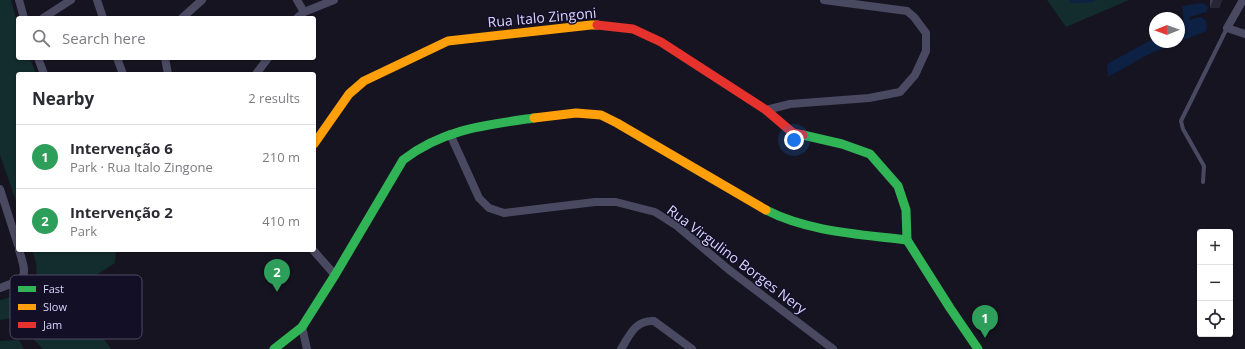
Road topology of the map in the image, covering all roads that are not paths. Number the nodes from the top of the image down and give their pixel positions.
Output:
1 (19, 0) edge
2 (71, 0) edge
3 (97, 0) edge
4 (202, 0) edge
5 (297, 0) edge
6 (334, 0) edge
7 (824, 0) edge
8 (1243, 0) edge
9 (304, 12) junction
10 (23, 16) edge
11 (46, 16) edge
12 (102, 16) edge
13 (184, 16) edge
14 (299, 16) edge
15 (1227, 28) junction
16 (1245, 34) edge
17 (39, 60) edge
18 (118, 60) edge
19 (165, 60) edge
20 (266, 60) edge
21 (43, 72) edge
22 (122, 72) edge
23 (168, 72) edge
24 (258, 72) edge
25 (766, 110) junction
26 (450, 134) junction
27 (316, 141) edge
28 (1203, 182) dead end
29 (0, 189) edge
30 (16, 240) edge
31 (907, 240) junction
32 (20, 252) edge
33 (315, 252) edge
34 (24, 275) edge
35 (335, 275) junction
36 (10, 284) edge
37 (0, 288) edge
38 (302, 327) junction
39 (274, 349) edge
40 (307, 349) edge
41 (621, 349) edge
42 (692, 349) edge
43 (833, 349) edge
44 (978, 349) edge

1 - 10 street
2 - 11 street
3 - 12 street
4 - 13 street
5 - 9 street
6 - 9 street
7 - 25 street
8 - 15 street
9 - 14 street
15 - 16 street
15 - 28 lane
17 - 21 street
18 - 22 street
19 - 23 street
20 - 24 street
25 - 27 street, Rua Italo Zingoni
25 - 31 street, Rua Italo Zingoni
26 - 31 street
26 - 35 street
26 - 43 street, Rua Virgulino Borges Nery
29 - 30 street
31 - 44 street
32 - 34 street
33 - 35 street
35 - 38 street
36 - 37 street
38 - 39 street
38 - 40 street
41 - 42 street

